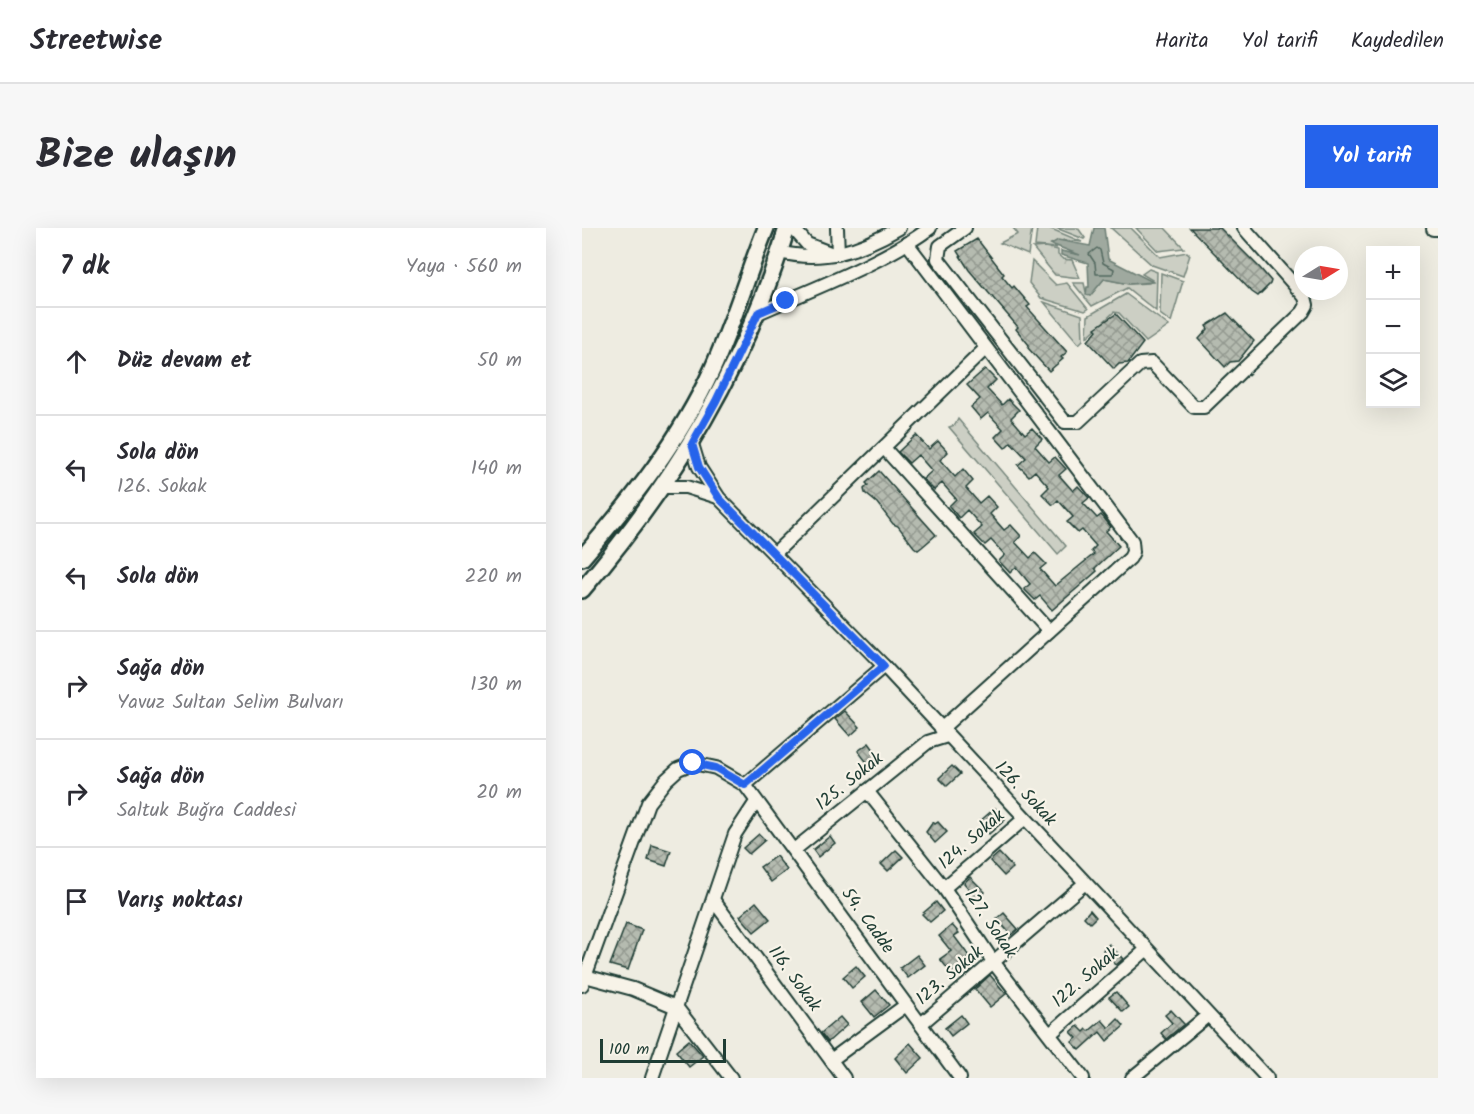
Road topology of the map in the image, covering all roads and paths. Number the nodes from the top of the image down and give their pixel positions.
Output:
1 (766, 228) edge
2 (787, 228) edge
3 (793, 228) edge
4 (837, 228) edge
5 (899, 228) edge
6 (930, 228) edge
7 (965, 228) edge
8 (1244, 228) edge
9 (907, 243) junction
10 (759, 246) junction
11 (779, 252) junction
12 (836, 254) junction
13 (736, 308) junction
14 (758, 313) junction
15 (986, 348) junction
16 (692, 444) junction
17 (885, 449) junction
18 (661, 487) junction
19 (719, 498) junction
20 (774, 554) junction
21 (582, 558) edge
22 (582, 590) edge
23 (1049, 631) junction
24 (884, 666) junction
25 (941, 729) junction
26 (928, 742) junction
27 (745, 785) junction
28 (867, 792) junction
29 (756, 802) junction
30 (1024, 819) junction
31 (794, 850) junction
32 (1084, 884) junction
33 (944, 888) junction
34 (714, 901) junction
35 (1146, 951) junction
36 (994, 963) junction
37 (584, 981) edge
38 (906, 1005) junction
39 (676, 1007) junction
40 (1207, 1016) junction
41 (921, 1024) junction
42 (1050, 1034) junction
43 (831, 1060) junction
44 (652, 1078) edge
45 (731, 1078) edge
46 (844, 1078) edge
47 (960, 1078) edge
48 (1083, 1078) edge
49 (1132, 1078) edge
50 (1266, 1078) edge

1 - 10 main road
2 - 11 main road
3 - 12 street
4 - 12 street
5 - 12 street
6 - 9 street
7 - 8 street
9 - 14 street
9 - 15 street
10 - 11 main road
10 - 13 main road
11 - 12 street
11 - 14 main road
13 - 14 main road
13 - 21 main road
14 - 16 main road
15 - 17 street
15 - 23 street
16 - 18 main road
16 - 19 street, 126. Sokak
17 - 20 street
17 - 23 street
18 - 19 street
18 - 22 main road
19 - 20 street, 126. Sokak
20 - 24 street, 126. Sokak
23 - 25 street
24 - 25 street, 126. Sokak
24 - 27 street
25 - 26 street, 125. Sokak
25 - 26 street
25 - 30 street, 126. Sokak
26 - 28 street, 125. Sokak
27 - 29 street, 54. Cadde
27 - 37 street
28 - 31 street, 125. Sokak
28 - 33 street, 127. Sokak
29 - 31 street, 54. Cadde
29 - 34 street
30 - 32 street, 126. Sokak
30 - 33 street, 124. Sokak
31 - 38 street, 54. Cadde
32 - 35 street, 126. Sokak
32 - 36 street, 123. Sokak
33 - 36 street, 127. Sokak
34 - 39 street
34 - 43 street, 116. Sokak
35 - 40 street, 126. Sokak
35 - 42 street, 122. Sokak
36 - 41 street, 123. Sokak
36 - 42 street, 127. Sokak
37 - 39 street
38 - 41 street, 54. Cadde
38 - 43 street
39 - 44 street
39 - 45 street
40 - 49 street
40 - 50 street, 126. Sokak
41 - 47 street, 54. Cadde
42 - 48 street, 127. Sokak
43 - 46 street, 116. Sokak

